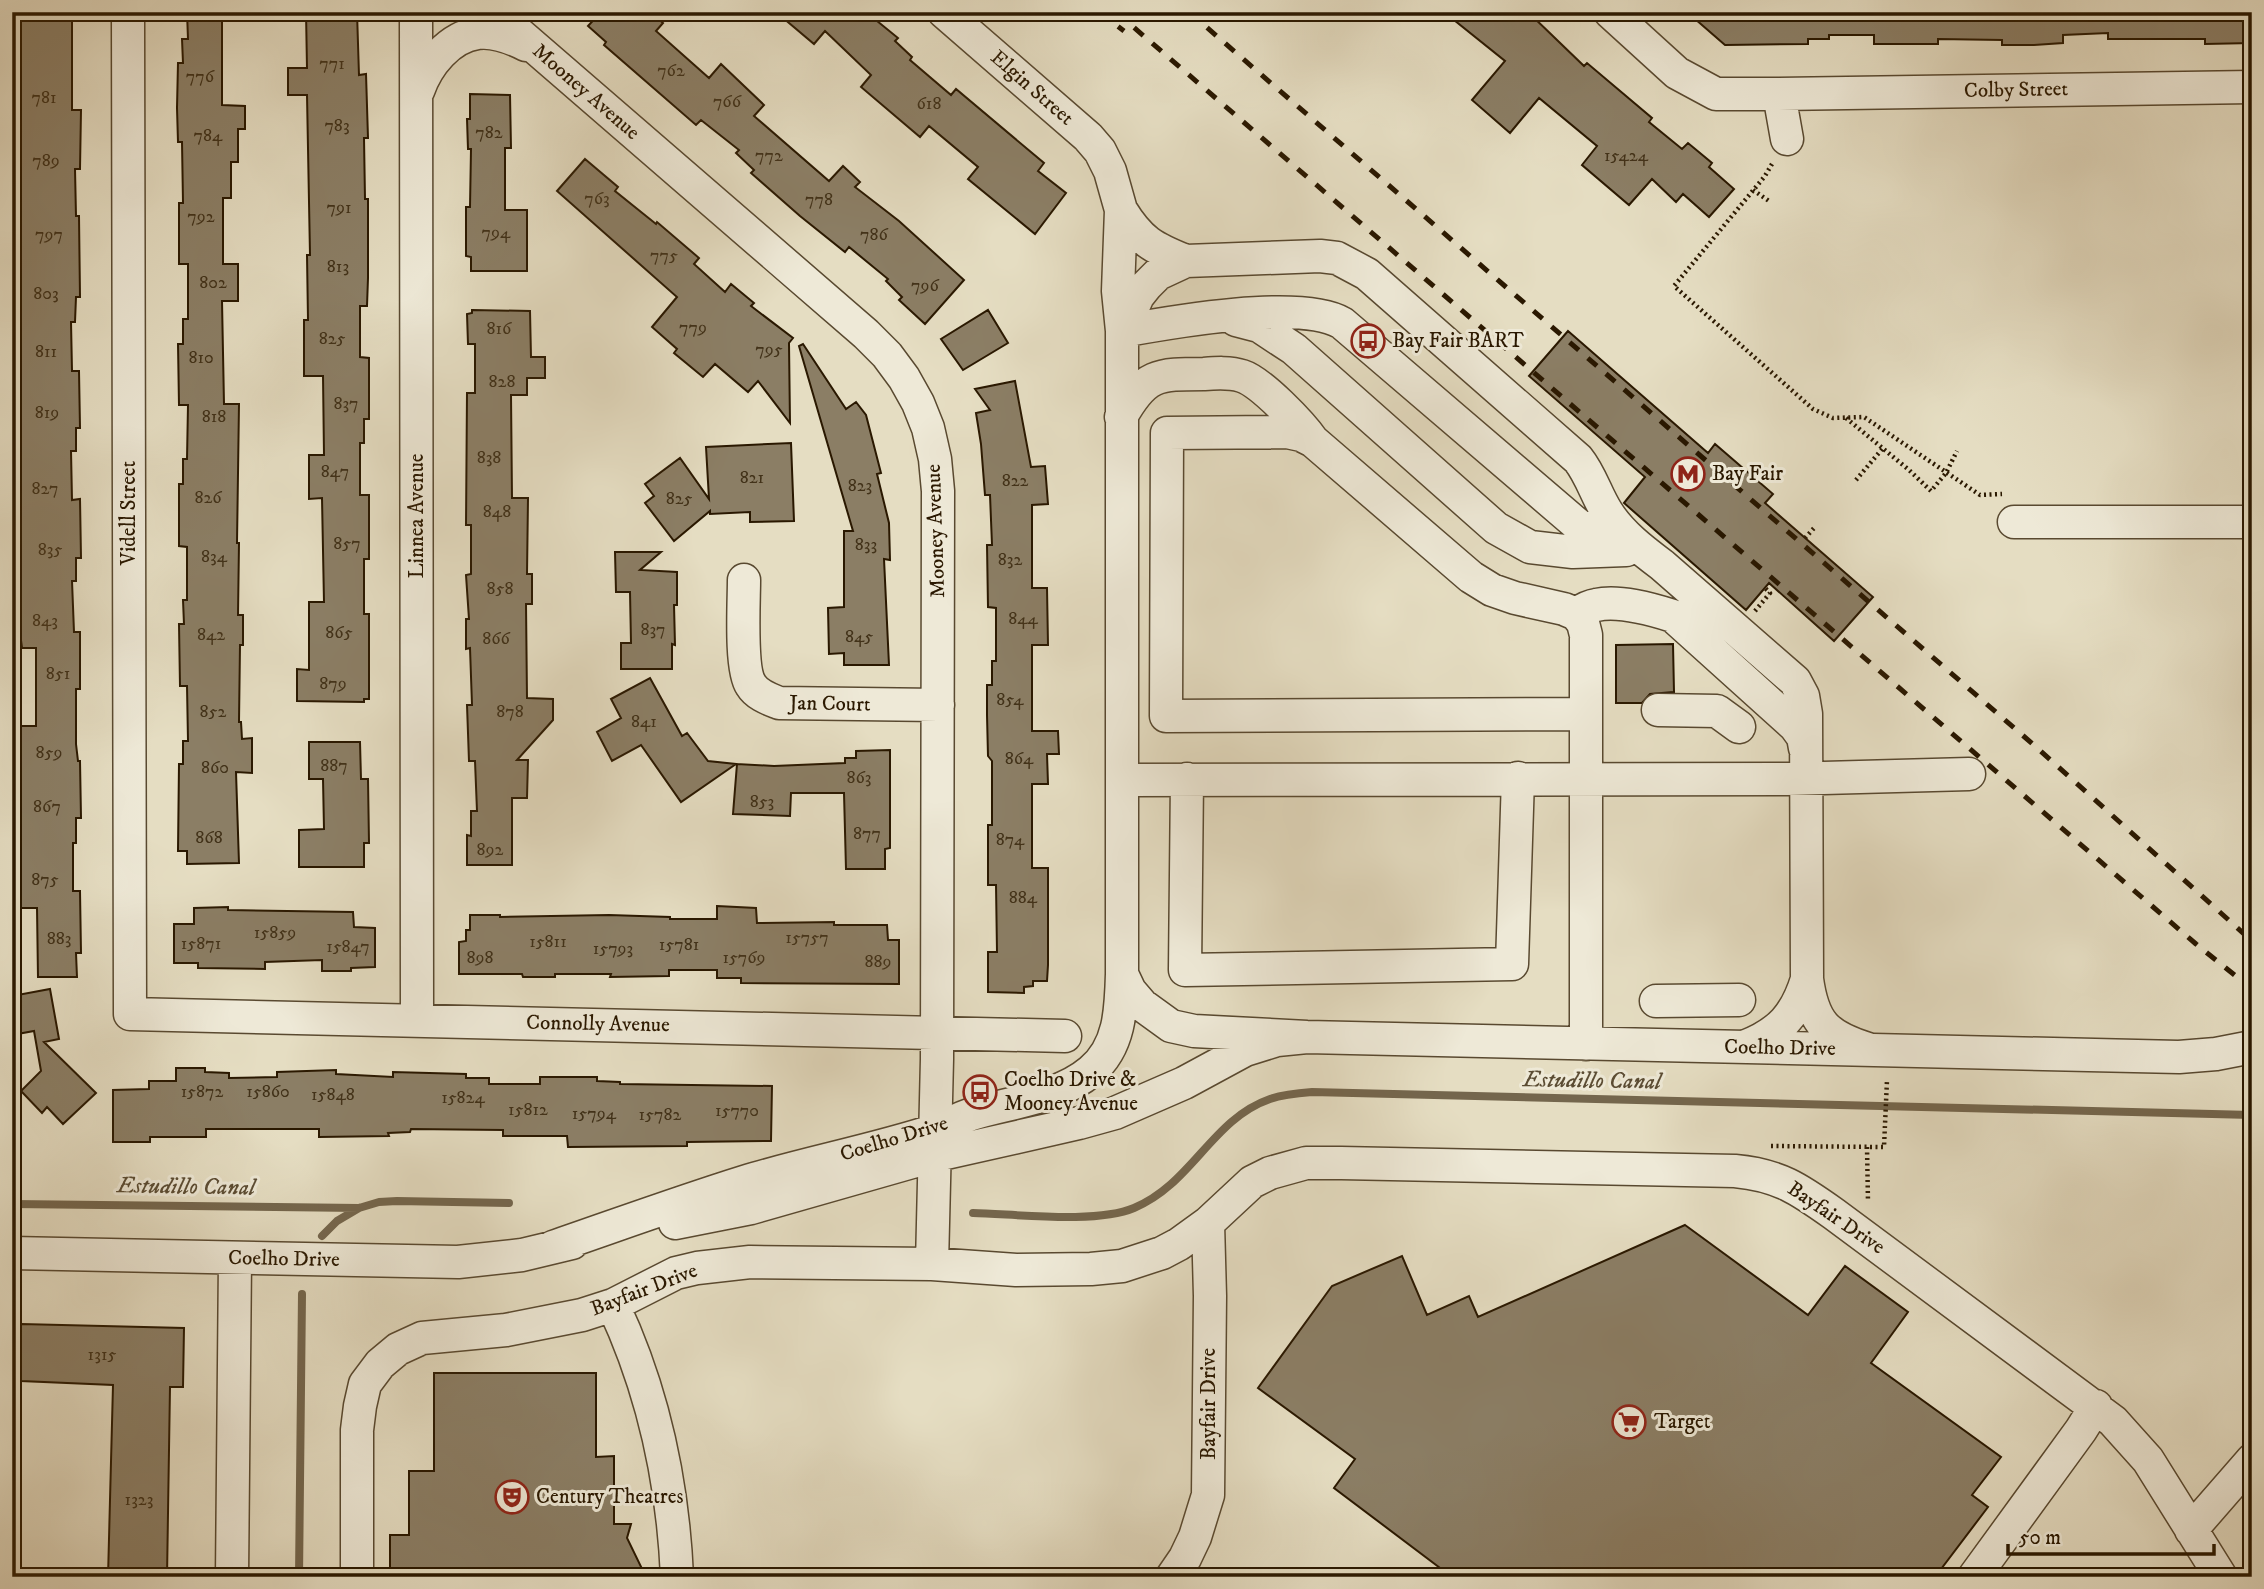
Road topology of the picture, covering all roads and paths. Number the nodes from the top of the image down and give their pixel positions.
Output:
1 (128, 12) edge
2 (416, 12) edge
3 (494, 12) edge
4 (944, 12) edge
5 (1611, 12) edge
6 (537, 50) junction
7 (2252, 87) edge
8 (1779, 94) junction
9 (416, 95) junction
10 (1787, 139) dead end
11 (2252, 161) edge
12 (2243, 166) dead end
13 (1765, 176) dead end
14 (1753, 190) junction
15 (1769, 201) dead end
16 (1121, 210) junction
17 (1186, 261) junction
18 (1222, 317) junction
19 (1122, 331) junction
20 (1255, 383) junction
21 (1121, 417) junction
22 (1845, 418) junction
23 (1239, 433) junction
24 (1312, 441) junction
25 (1883, 448) junction
26 (1957, 451) dead end
27 (1946, 473) junction
28 (1856, 480) dead end
29 (2009, 508) joint
30 (2252, 522) edge
31 (1815, 527) dead end
32 (1805, 538) dead end
33 (1640, 550) junction
34 (744, 580) dead end
35 (1765, 588) dead end
36 (1576, 614) junction
37 (1749, 617) dead end
38 (938, 705) junction
39 (1658, 710) dead end
40 (1586, 714) junction
41 (1739, 727) dead end
42 (1807, 766) junction
43 (1969, 775) dead end
44 (1517, 778) junction
45 (1586, 778) junction
46 (1122, 779) junction
47 (1187, 779) junction
48 (1122, 974) junction
49 (1807, 979) junction
50 (1739, 1000) dead end
51 (1656, 1001) dead end
52 (130, 1014) joint
53 (417, 1020) junction
54 (937, 1032) junction
55 (1065, 1036) dead end
56 (1307, 1037) junction
57 (1586, 1044) junction
58 (1744, 1047) junction
59 (2252, 1048) edge
60 (1868, 1049) junction
61 (1888, 1079) dead end
62 (934, 1143) junction
63 (1765, 1146) dead end
64 (1208, 1223) junction
65 (12, 1253) edge
66 (234, 1258) junction
67 (932, 1264) junction
68 (613, 1305) junction
69 (2096, 1406) junction
70 (2252, 1460) edge
71 (2192, 1530) junction
72 (232, 1577) edge
73 (357, 1577) edge
74 (677, 1577) edge
75 (1172, 1577) edge
76 (1975, 1577) edge
77 (2221, 1577) edge

1 - 52 street, Videll Street
2 - 9 street, Linnea Avenue
3 - 6 street, Mooney Avenue
4 - 16 street, Elgin Street
5 - 8 street, Colby Street
6 - 9 street
6 - 38 street, Mooney Avenue
7 - 8 street, Colby Street
8 - 10 street
9 - 53 street, Linnea Avenue
11 - 12 path
13 - 14 path
14 - 15 path
14 - 22 path
16 - 17 street
16 - 19 street
17 - 19 street
17 - 33 street
18 - 19 street
18 - 33 street
18 - 33 street
19 - 21 street
20 - 21 street
20 - 23 street
20 - 24 street
21 - 46 street
22 - 25 path
22 - 27 path
23 - 24 street
23 - 40 street
24 - 36 street
25 - 27 path
25 - 28 path
26 - 27 path
27 - 29 path
29 - 30 street
31 - 32 path
33 - 42 street
34 - 38 street, Jan Court
35 - 37 path
36 - 40 street
36 - 42 street
38 - 54 street, Mooney Avenue
39 - 41 street
40 - 45 street
42 - 43 street
42 - 45 street
42 - 49 street
44 - 45 street
44 - 47 street
44 - 47 street
45 - 57 street
46 - 47 street
46 - 48 street
48 - 56 street, Coelho Drive
48 - 62 street, Coelho Drive
49 - 58 street
49 - 60 street
50 - 51 street
52 - 53 street, Connolly Avenue
53 - 54 street, Connolly Avenue
54 - 55 street, Connolly Avenue
54 - 62 street, Mooney Avenue
56 - 57 street, Coelho Drive
56 - 62 street, Coelho Drive
57 - 58 street, Coelho Drive
58 - 60 street, Coelho Drive
59 - 60 street, Coelho Drive
61 - 63 path
62 - 66 street, Coelho Drive
62 - 67 street, Mooney Avenue
64 - 67 street, Bayfair Drive
64 - 69 street, Bayfair Drive
64 - 75 street, Bayfair Drive
65 - 66 street, Coelho Drive
66 - 72 street
67 - 68 street, Bayfair Drive
68 - 73 street, Bayfair Drive
68 - 74 street
69 - 71 street, Bayfair Drive
69 - 76 street
70 - 71 street
71 - 77 street, Bayfair Drive

